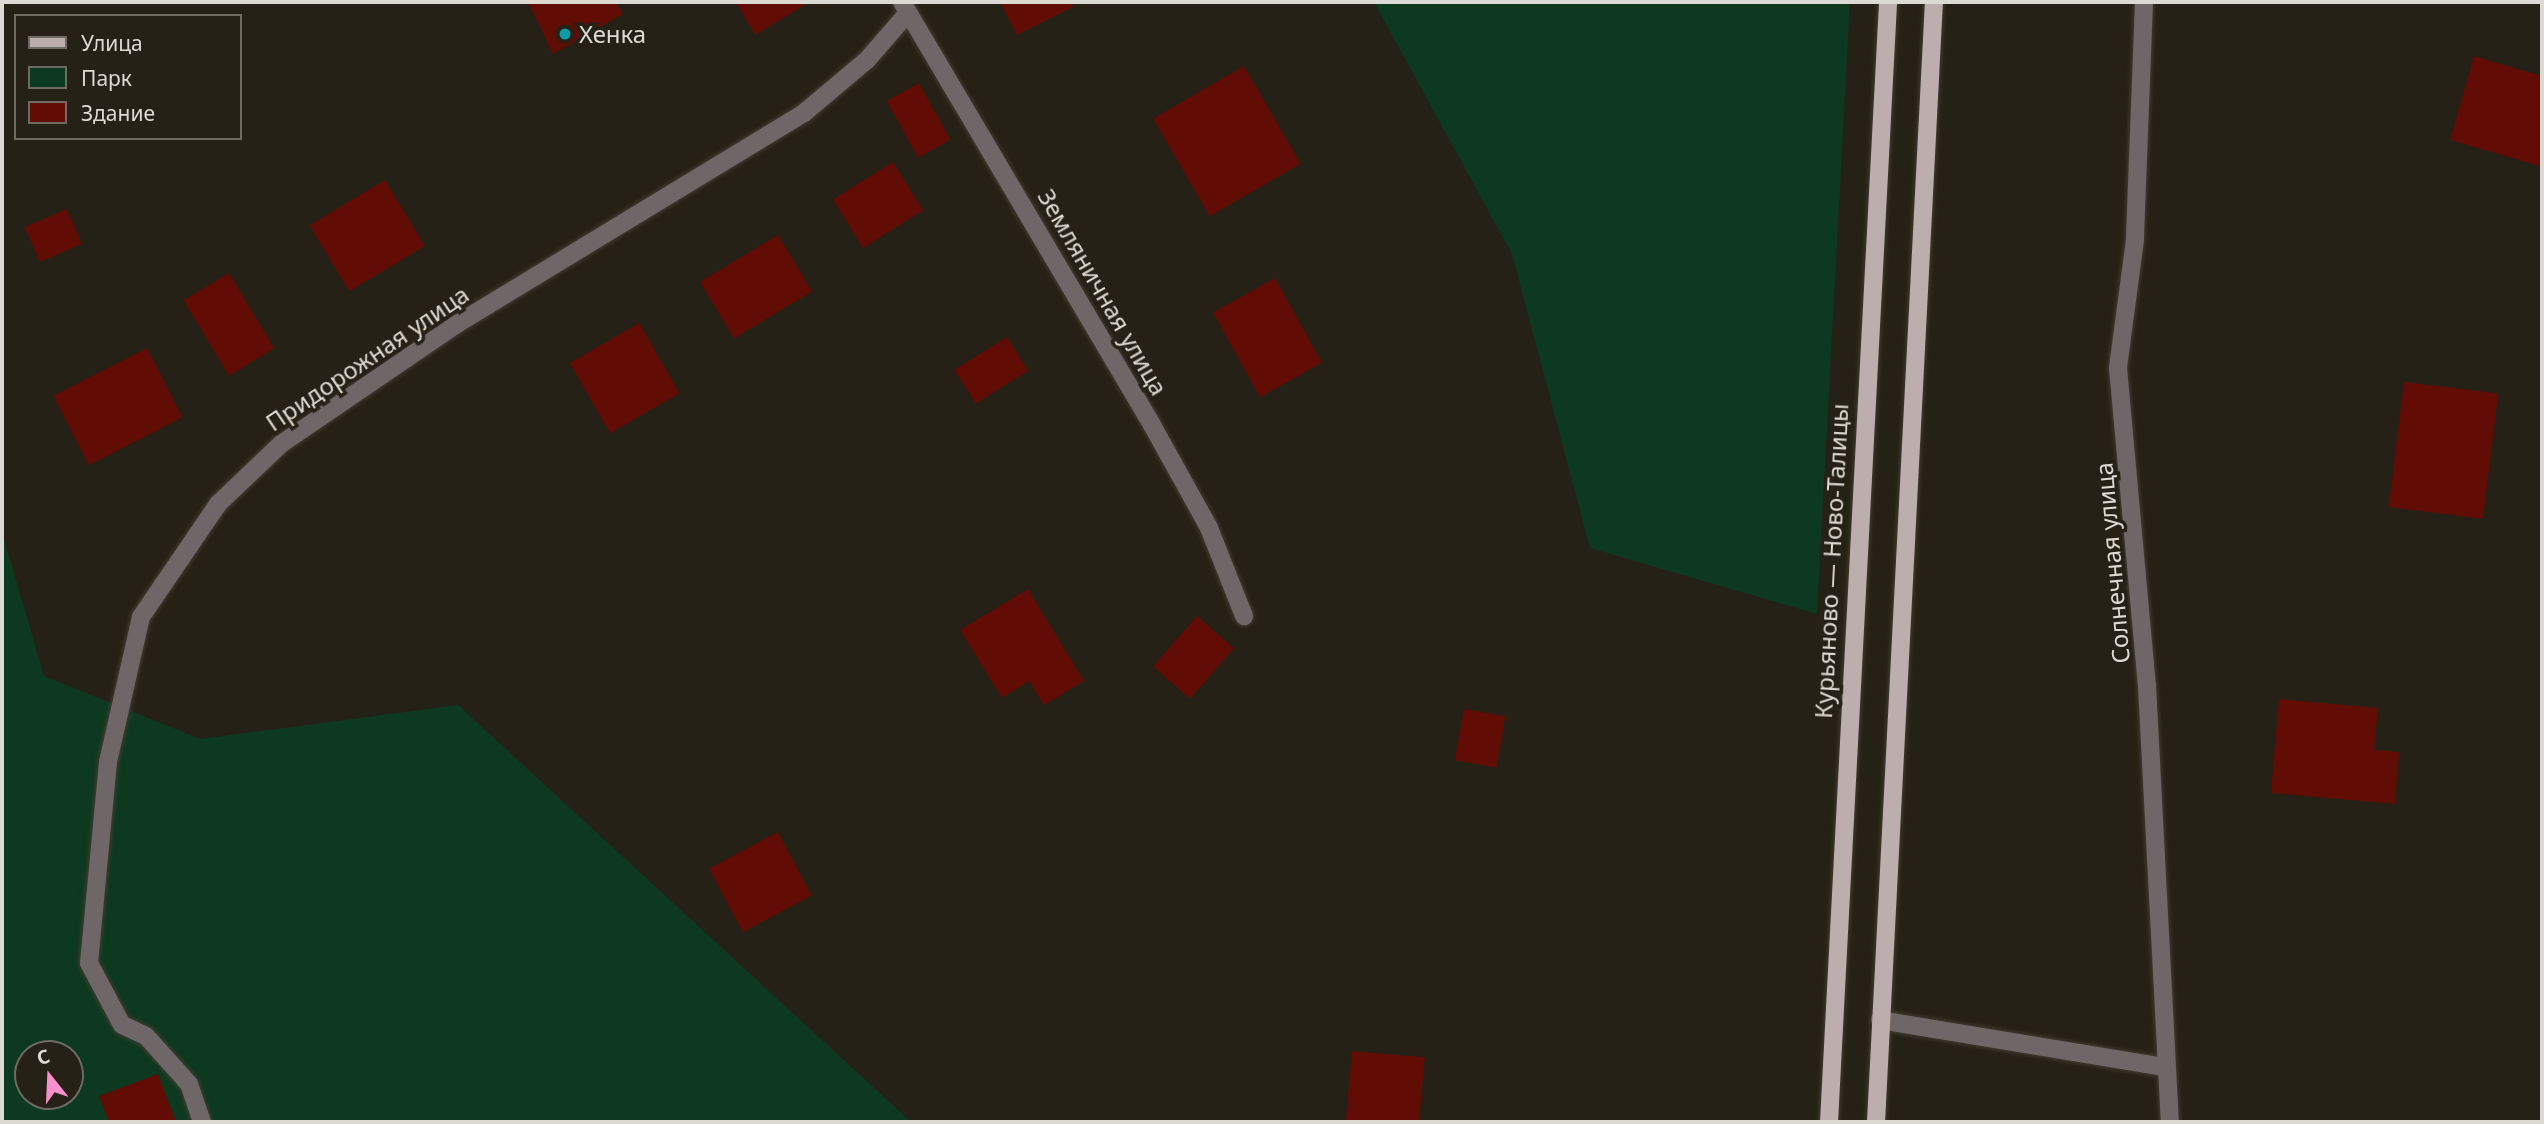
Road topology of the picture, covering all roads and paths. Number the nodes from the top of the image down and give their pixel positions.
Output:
1 (1888, 2) edge
2 (1934, 2) edge
3 (2144, 2) edge
4 (904, 8) edge
5 (1244, 617) dead end
6 (1880, 1020) junction
7 (2165, 1067) junction
8 (202, 1122) edge
9 (1829, 1122) edge
10 (1876, 1122) edge
11 (2170, 1122) edge

1 - 9 main road, Курьяново — Ново-Талицы
2 - 6 main road
3 - 7 street, Солнечная улица
4 - 5 street, Земляничная улица
4 - 8 street, Придорожная улица
6 - 7 street
6 - 10 main road
7 - 11 street, Солнечная улица

